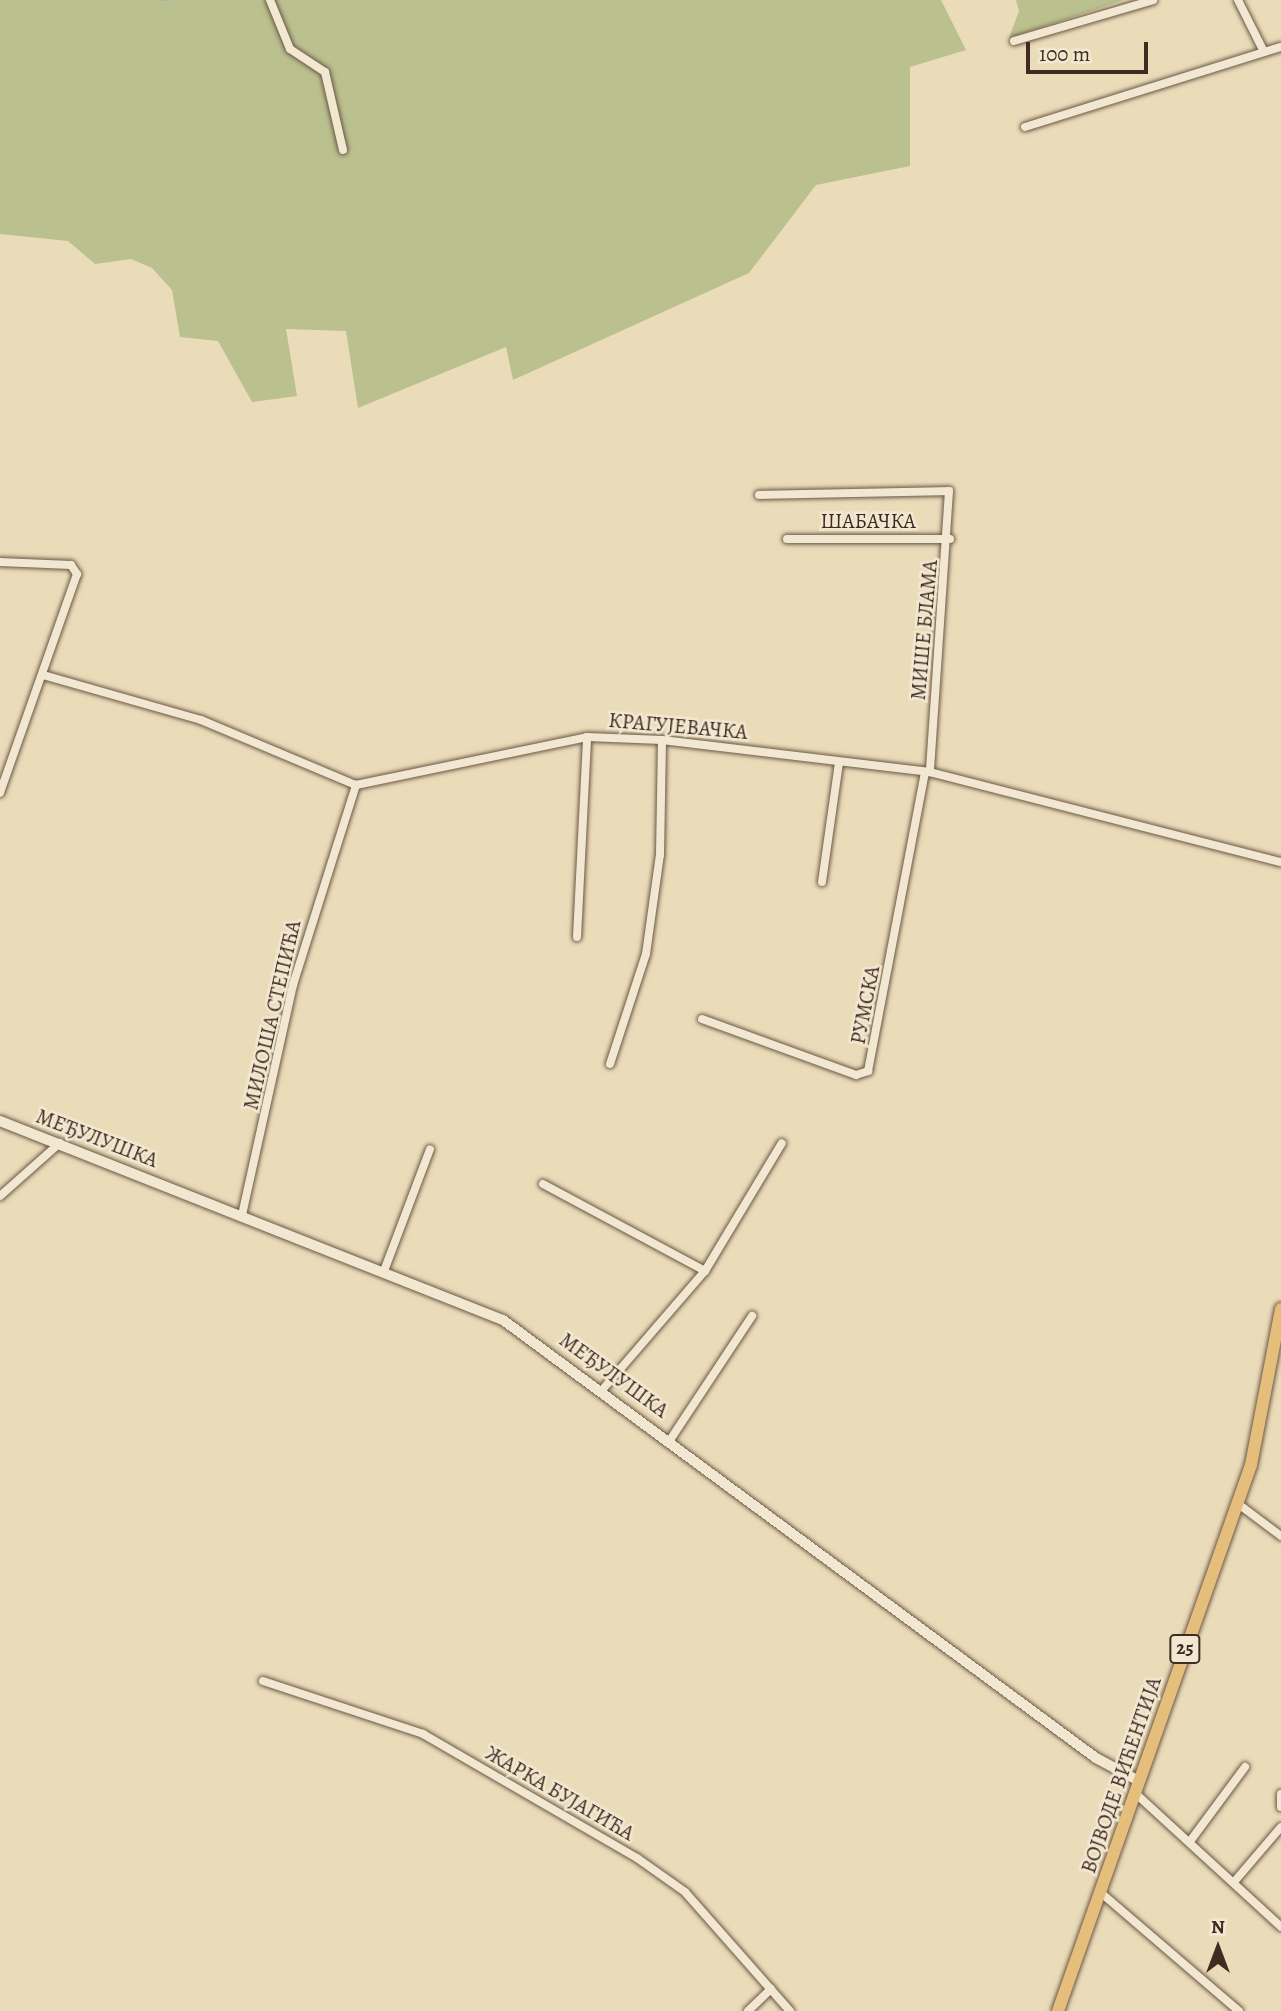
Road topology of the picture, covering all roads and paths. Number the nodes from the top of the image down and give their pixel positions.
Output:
1 (270, 0) edge
2 (1153, 0) edge
3 (1238, 0) edge
4 (1014, 41) dead end
5 (1281, 47) edge
6 (1264, 52) junction
7 (1026, 127) dead end
8 (343, 150) dead end
9 (759, 495) dead end
10 (787, 539) dead end
11 (950, 539) junction
12 (0, 562) edge
13 (43, 675) junction
14 (587, 737) junction
15 (662, 740) junction
16 (839, 764) junction
17 (928, 772) junction
18 (356, 785) junction
19 (0, 793) edge
20 (1281, 862) edge
21 (822, 882) dead end
22 (577, 937) dead end
23 (702, 1019) dead end
24 (610, 1064) dead end
25 (0, 1121) edge
26 (60, 1143) junction
27 (782, 1143) dead end
28 (430, 1149) dead end
29 (543, 1184) dead end
30 (0, 1196) edge
31 (242, 1215) junction
32 (384, 1271) junction
33 (705, 1271) junction
34 (1281, 1309) edge
35 (752, 1316) dead end
36 (603, 1390) junction
37 (670, 1440) junction
38 (1237, 1503) junction
39 (1281, 1536) edge
40 (263, 1681) dead end
41 (1245, 1767) dead end
42 (1137, 1787) junction
43 (1281, 1794) edge
44 (1281, 1807) edge
45 (1281, 1827) edge
46 (1191, 1840) junction
47 (1234, 1882) junction
48 (1100, 1892) junction
49 (1281, 1927) edge
50 (771, 1989) junction
51 (748, 2011) edge
52 (790, 2011) edge
53 (1058, 2011) edge
54 (1239, 2011) edge

1 - 8 street
2 - 4 street
3 - 6 street
5 - 6 street
6 - 7 street
9 - 11 street, МИШЕ БЛАМА
10 - 11 street, ШАБАЧКА
11 - 17 street, МИШЕ БЛАМА
12 - 13 street
13 - 18 street
13 - 19 street
14 - 15 street, КРАГУЈЕВАЧКА
14 - 18 street, КРАГУЈЕВАЧКА
14 - 22 street
15 - 16 street, КРАГУЈЕВАЧКА
15 - 24 street
16 - 17 street, КРАГУЈЕВАЧКА
16 - 21 street
17 - 20 street, КРАГУЈЕВАЧКА
17 - 23 street, РУМСКА
18 - 31 street, МИЛОША СТЕПИЋА
25 - 26 street, МЕЂУЛУШКА
26 - 30 street
26 - 31 street, МЕЂУЛУШКА
27 - 33 street
28 - 32 street
29 - 33 street
31 - 32 street, МЕЂУЛУШКА
32 - 36 street, МЕЂУЛУШКА
33 - 36 street
34 - 38 main road, ВОЈВОДЕ ВИЋЕНТИЈА / 25
35 - 37 street
36 - 37 street, МЕЂУЛУШКА
37 - 42 street, МЕЂУЛУШКА
38 - 39 street
38 - 42 main road, ВОЈВОДЕ ВИЋЕНТИЈА / 25
40 - 50 street, ЖАРКА БУЈАГИЋА
41 - 46 street
42 - 46 street
42 - 48 main road, ВОЈВОДЕ ВИЋЕНТИЈА / 25
43 - 44 street
45 - 47 street
46 - 47 street
47 - 49 street
48 - 53 main road, ВОЈВОДЕ ВИЋЕНТИЈА / 25
48 - 54 street
50 - 51 street
50 - 52 street, ЖАРКА БУЈАГИЋА

